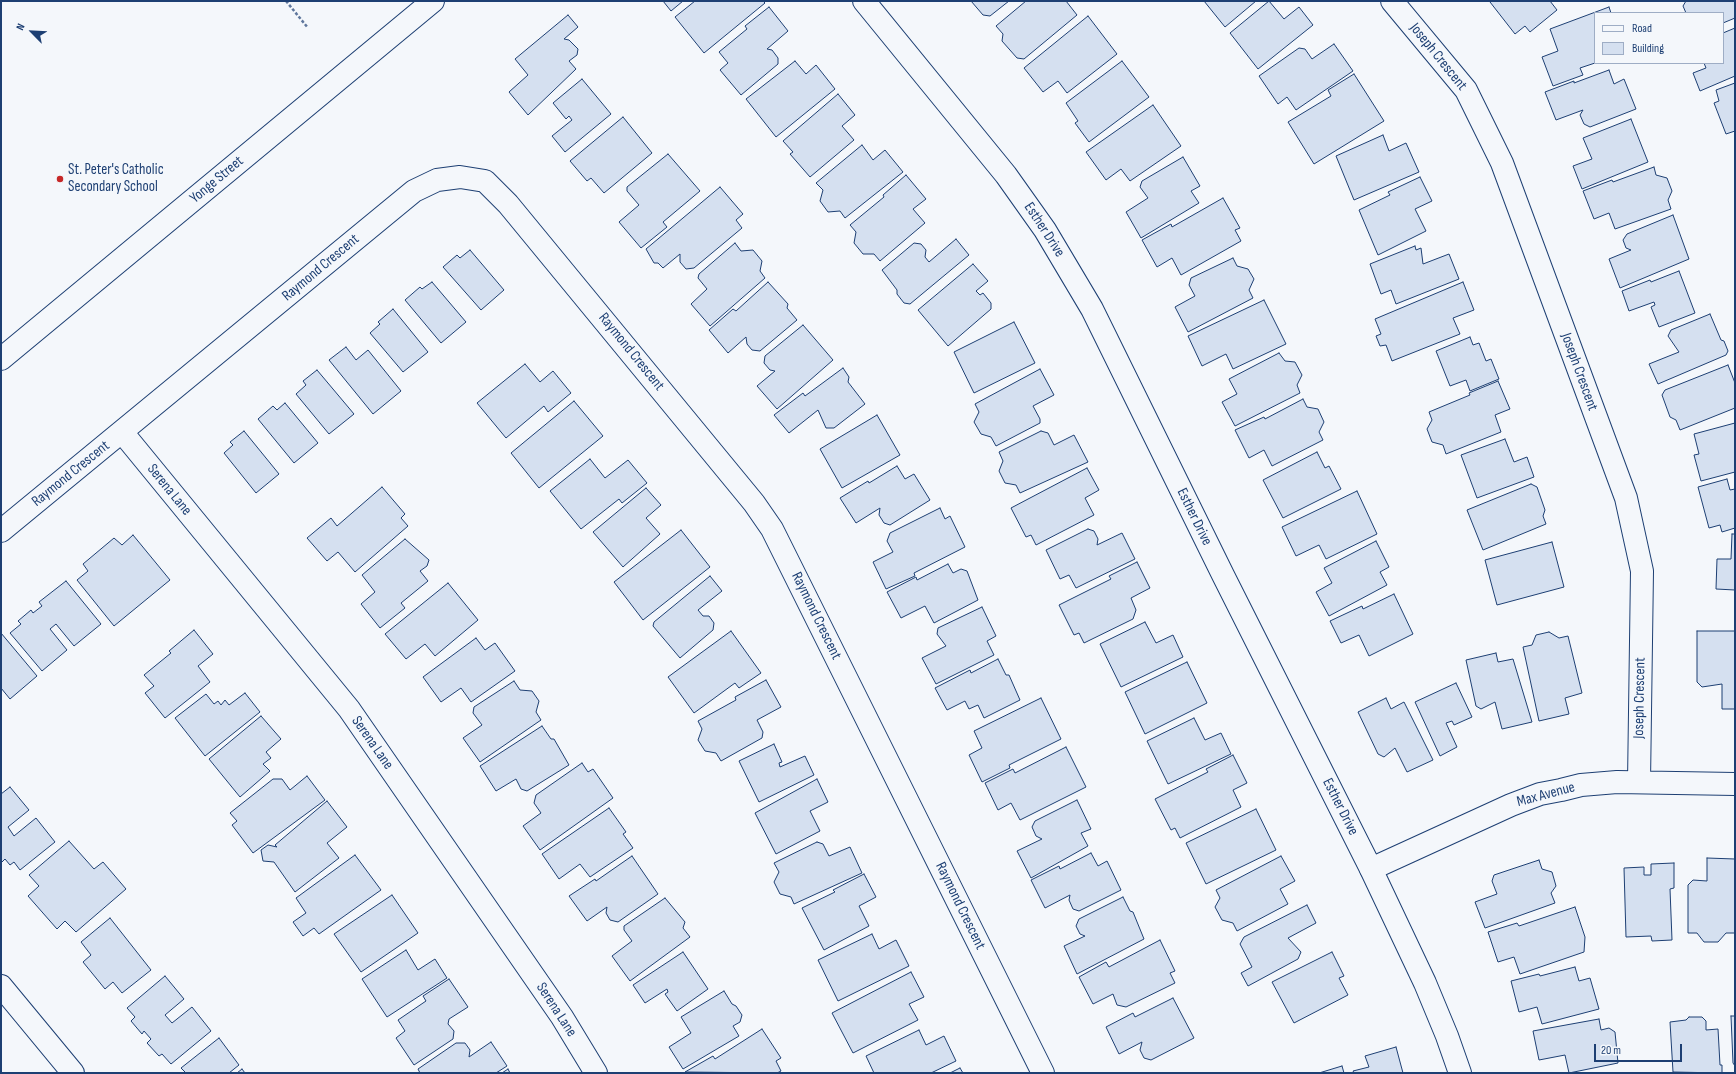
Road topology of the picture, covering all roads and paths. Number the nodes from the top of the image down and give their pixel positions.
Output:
1 (286, 1) edge
2 (433, 1) edge
3 (864, 1) edge
4 (1392, 1) edge
5 (308, 28) dead end
6 (1, 359) edge
7 (122, 432) junction
8 (1, 531) edge
9 (1639, 782) junction
10 (1735, 784) edge
11 (1371, 869) junction
12 (1, 986) edge
13 (74, 1073) edge
14 (596, 1073) edge
15 (1043, 1073) edge
16 (1460, 1073) edge

1 - 5 path
2 - 6 street, Yonge Street
3 - 11 street, Esther Drive
4 - 9 street, Joseph Crescent
7 - 8 street, Raymond Crescent
7 - 14 street, Serena Lane
7 - 15 street, Raymond Crescent
9 - 10 street, Max Avenue
9 - 11 street, Max Avenue
11 - 16 street, Esther Drive
12 - 13 street

